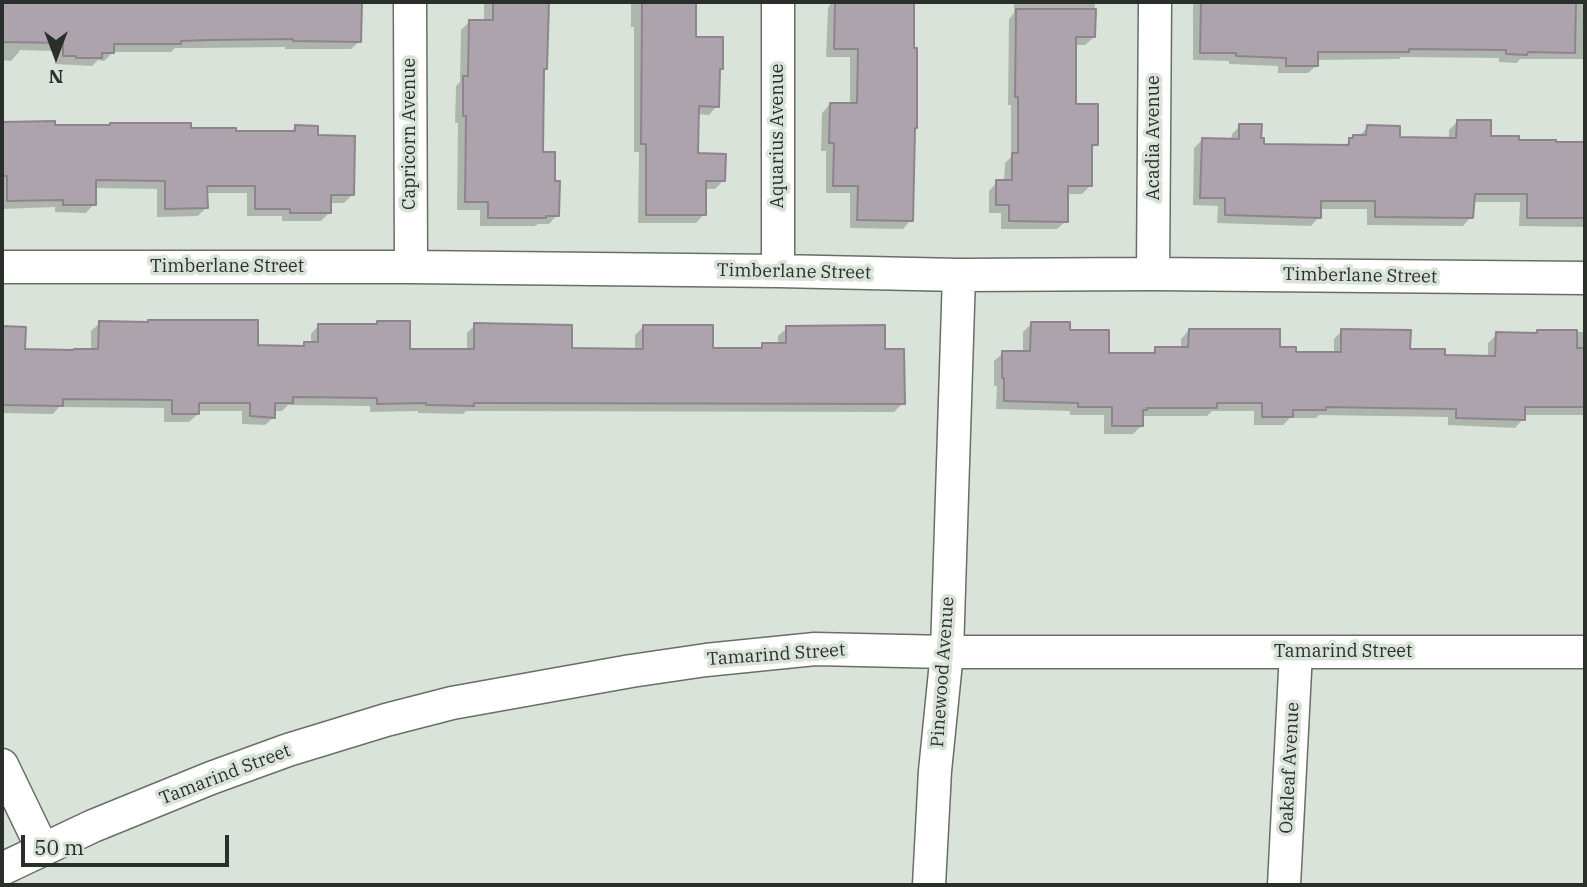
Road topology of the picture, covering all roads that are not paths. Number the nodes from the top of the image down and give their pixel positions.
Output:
1 (410, 2) edge
2 (778, 2) edge
3 (1155, 2) edge
4 (2, 267) edge
5 (411, 267) junction
6 (778, 271) junction
7 (1153, 274) junction
8 (959, 275) junction
9 (1585, 278) edge
10 (947, 652) junction
11 (1296, 652) junction
12 (1585, 652) edge
13 (2, 765) edge
14 (43, 849) junction
15 (2, 870) edge
16 (929, 885) edge
17 (1284, 885) edge

1 - 5 street, Capricorn Avenue
2 - 6 street, Aquarius Avenue
3 - 7 street, Acadia Avenue
4 - 5 street, Timberlane Street
5 - 6 street, Timberlane Street
6 - 8 street, Timberlane Street
7 - 8 street, Timberlane Street
7 - 9 street, Timberlane Street
8 - 10 street, Pinewood Avenue
10 - 11 street, Tamarind Street
10 - 14 street, Tamarind Street
10 - 16 street, Pinewood Avenue
11 - 12 street, Tamarind Street
11 - 17 street, Oakleaf Avenue
13 - 14 street
14 - 15 street, Tamarind Street

